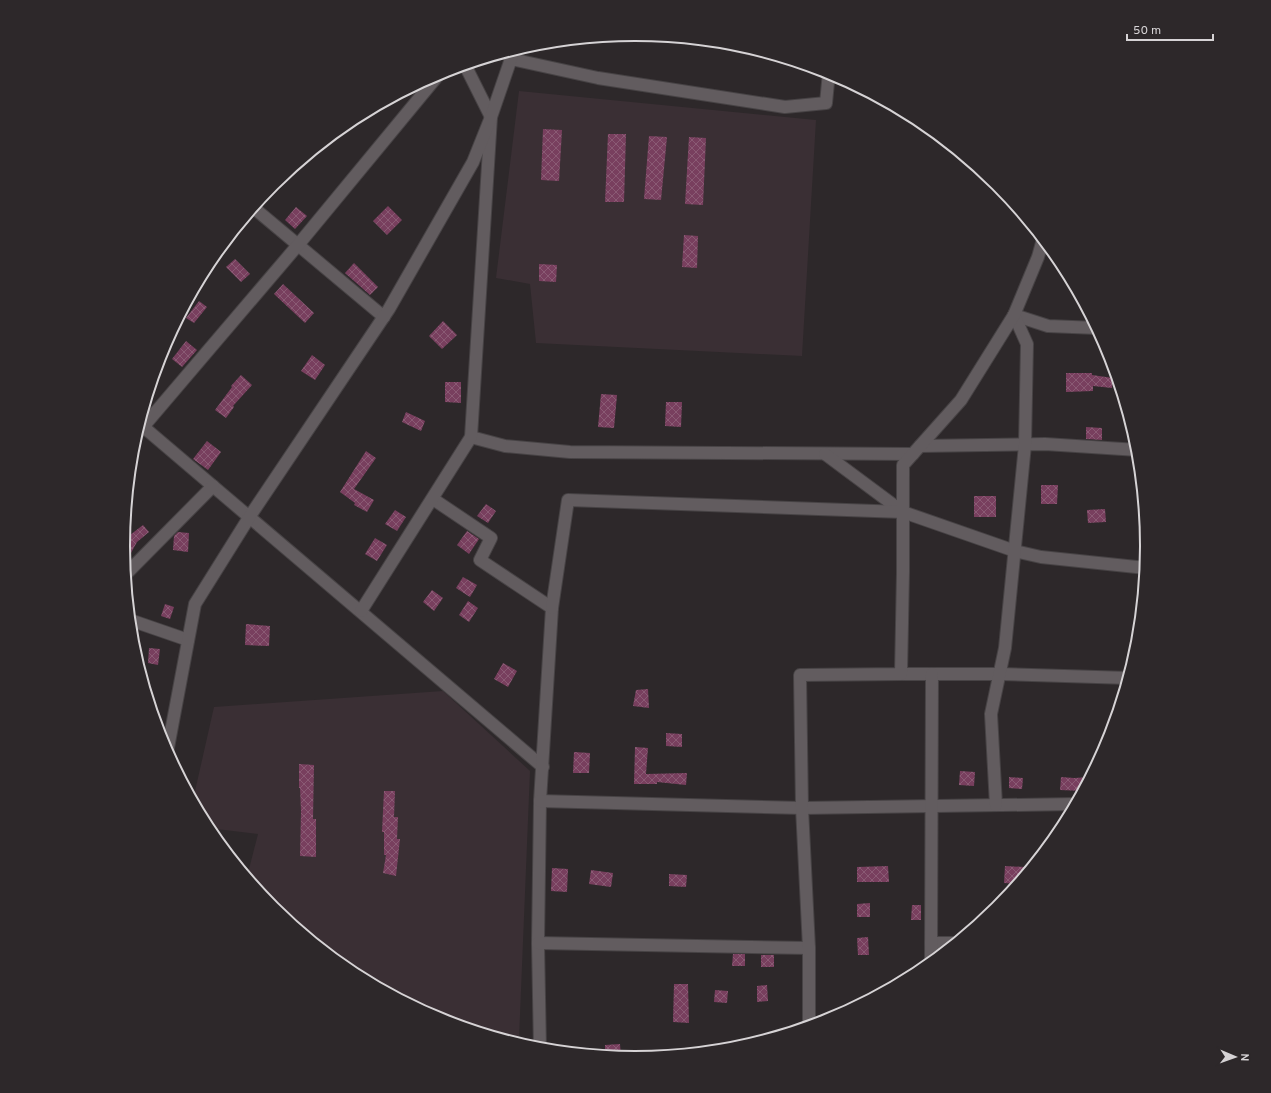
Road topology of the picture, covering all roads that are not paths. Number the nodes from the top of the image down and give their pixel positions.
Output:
1 (513, 56) edge
2 (516, 56) edge
3 (467, 70) edge
4 (828, 79) edge
5 (431, 84) edge
6 (491, 117) junction
7 (257, 211) edge
8 (298, 245) junction
9 (1041, 245) edge
10 (1014, 315) junction
11 (384, 317) junction
12 (1091, 328) edge
13 (146, 421) edge
14 (144, 431) edge
15 (471, 437) junction
16 (1025, 445) junction
17 (917, 450) junction
18 (1131, 450) edge
19 (825, 454) junction
20 (213, 486) junction
21 (433, 499) junction
22 (903, 512) junction
23 (250, 516) junction
24 (1015, 550) junction
25 (1140, 567) edge
26 (131, 569) edge
27 (552, 608) junction
28 (361, 611) junction
29 (136, 622) edge
30 (188, 640) junction
31 (901, 674) junction
32 (932, 674) junction
33 (1000, 674) junction
34 (1124, 678) edge
35 (170, 744) edge
36 (543, 766) junction
37 (540, 801) junction
38 (1070, 804) edge
39 (996, 805) junction
40 (931, 806) junction
41 (802, 808) junction
42 (538, 943) junction
43 (931, 943) junction
44 (949, 943) edge
45 (809, 948) junction
46 (932, 956) edge
47 (809, 1021) edge
48 (540, 1043) edge

1 - 6 street
2 - 4 street
3 - 6 street
5 - 8 street
6 - 11 street
6 - 15 street
7 - 8 street
8 - 11 street
8 - 13 street
9 - 10 street
10 - 12 street
10 - 16 street
10 - 17 street
11 - 23 street
14 - 20 street
15 - 19 street
15 - 21 street
16 - 17 street
16 - 18 street
16 - 24 street
17 - 19 street
17 - 22 street
19 - 22 street
20 - 23 street
20 - 26 street
21 - 27 street
21 - 28 street
22 - 24 street
22 - 27 street
22 - 31 street
23 - 28 street
23 - 30 street
24 - 25 street
24 - 33 street
27 - 36 street
28 - 36 street
29 - 30 street
30 - 35 street
31 - 32 street
31 - 41 street
32 - 33 street
32 - 40 street
33 - 34 street
33 - 39 street
36 - 37 street
37 - 41 street
37 - 42 street
38 - 39 street
39 - 40 street
40 - 41 street
40 - 43 street
41 - 45 street
42 - 45 street
42 - 48 street
43 - 44 street
43 - 46 street
45 - 47 street

